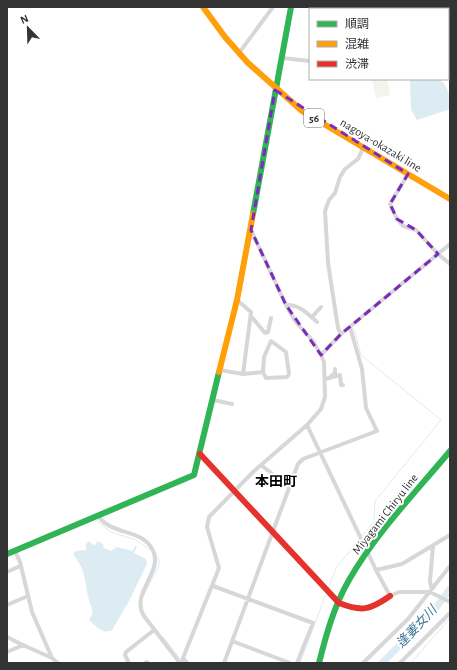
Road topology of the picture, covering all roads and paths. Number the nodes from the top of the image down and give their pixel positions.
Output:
1 (203, 7) edge
2 (273, 7) edge
3 (291, 7) edge
4 (238, 54) junction
5 (282, 58) junction
6 (309, 62) edge
7 (275, 90) junction
8 (363, 148) junction
9 (408, 174) junction
10 (450, 199) edge
11 (251, 230) junction
12 (450, 244) edge
13 (438, 254) junction
14 (450, 264) edge
15 (237, 300) junction
16 (286, 306) junction
17 (321, 307) dead end
18 (251, 316) junction
19 (312, 317) junction
20 (270, 318) dead end
21 (317, 322) dead end
22 (350, 327) junction
23 (341, 334) junction
24 (321, 355) junction
25 (335, 369) dead end
26 (220, 370) junction
27 (263, 372) junction
28 (242, 374) junction
29 (324, 378) junction
30 (343, 385) dead end
31 (213, 400) junction
32 (232, 404) dead end
33 (307, 425) junction
34 (450, 451) edge
35 (320, 452) junction
36 (200, 454) junction
37 (261, 465) junction
38 (289, 487) junction
39 (234, 491) junction
40 (98, 516) junction
41 (273, 533) junction
42 (450, 535) edge
43 (433, 546) junction
44 (15, 551) junction
45 (368, 551) junction
46 (7, 554) edge
47 (20, 566) junction
48 (450, 566) edge
49 (376, 570) junction
50 (7, 572) edge
51 (213, 586) junction
52 (434, 587) junction
53 (431, 593) junction
54 (28, 596) junction
55 (390, 596) junction
56 (248, 600) junction
57 (450, 602) edge
58 (339, 604) junction
59 (7, 605) edge
60 (450, 613) edge
61 (154, 630) junction
62 (7, 637) edge
63 (232, 641) junction
64 (23, 645) junction
65 (7, 652) edge
66 (52, 658) junction
67 (184, 658) junction
68 (53, 663) edge
69 (58, 663) edge
70 (130, 663) edge
71 (181, 663) edge
72 (187, 663) edge
73 (224, 663) edge
74 (290, 663) edge
75 (297, 663) edge
76 (319, 663) edge
77 (363, 663) edge
78 (400, 663) edge

1 - 4 street, nagoya-okazaki line / 56
2 - 4 street
3 - 5 street
4 - 7 street, nagoya-okazaki line / 56
5 - 6 street
5 - 7 street
7 - 8 street, nagoya-okazaki line / 56
7 - 11 street
8 - 9 street, nagoya-okazaki line / 56
8 - 23 street
9 - 10 street, nagoya-okazaki line / 56
9 - 13 street
11 - 15 street
11 - 16 street
12 - 13 street
13 - 14 street
13 - 22 street
15 - 18 street
15 - 26 street
16 - 19 street
16 - 24 street
17 - 19 street
18 - 20 street
18 - 28 street
19 - 21 street
22 - 23 street
22 - 35 street
23 - 24 street
24 - 29 street
25 - 29 street
26 - 28 street
26 - 31 street
27 - 27 street
27 - 28 street
29 - 30 street
29 - 33 street
31 - 32 street
31 - 36 street
33 - 35 street
33 - 37 street
34 - 45 street, Miyagami Chiryu line
35 - 38 street
35 - 45 street
36 - 39 street
36 - 40 street
37 - 38 street
37 - 39 street
38 - 41 street
39 - 41 street
39 - 51 street
40 - 44 street
40 - 61 street
41 - 56 street
41 - 58 street
42 - 43 street
43 - 49 street
43 - 52 street
44 - 46 street
44 - 47 street
45 - 49 street
45 - 58 street, Miyagami Chiryu line
47 - 50 street
47 - 54 street
48 - 52 street
49 - 55 street
51 - 56 street
51 - 67 street
52 - 53 street
53 - 55 street
53 - 57 street
53 - 77 street
54 - 59 street
54 - 66 street
55 - 58 street
56 - 63 street
56 - 75 street
58 - 76 street, Miyagami Chiryu line
60 - 78 street
61 - 70 street
61 - 71 street
62 - 64 street
63 - 73 street
63 - 74 street
64 - 65 street
64 - 66 street
66 - 69 street
67 - 71 street
67 - 72 street
68 - 69 street

